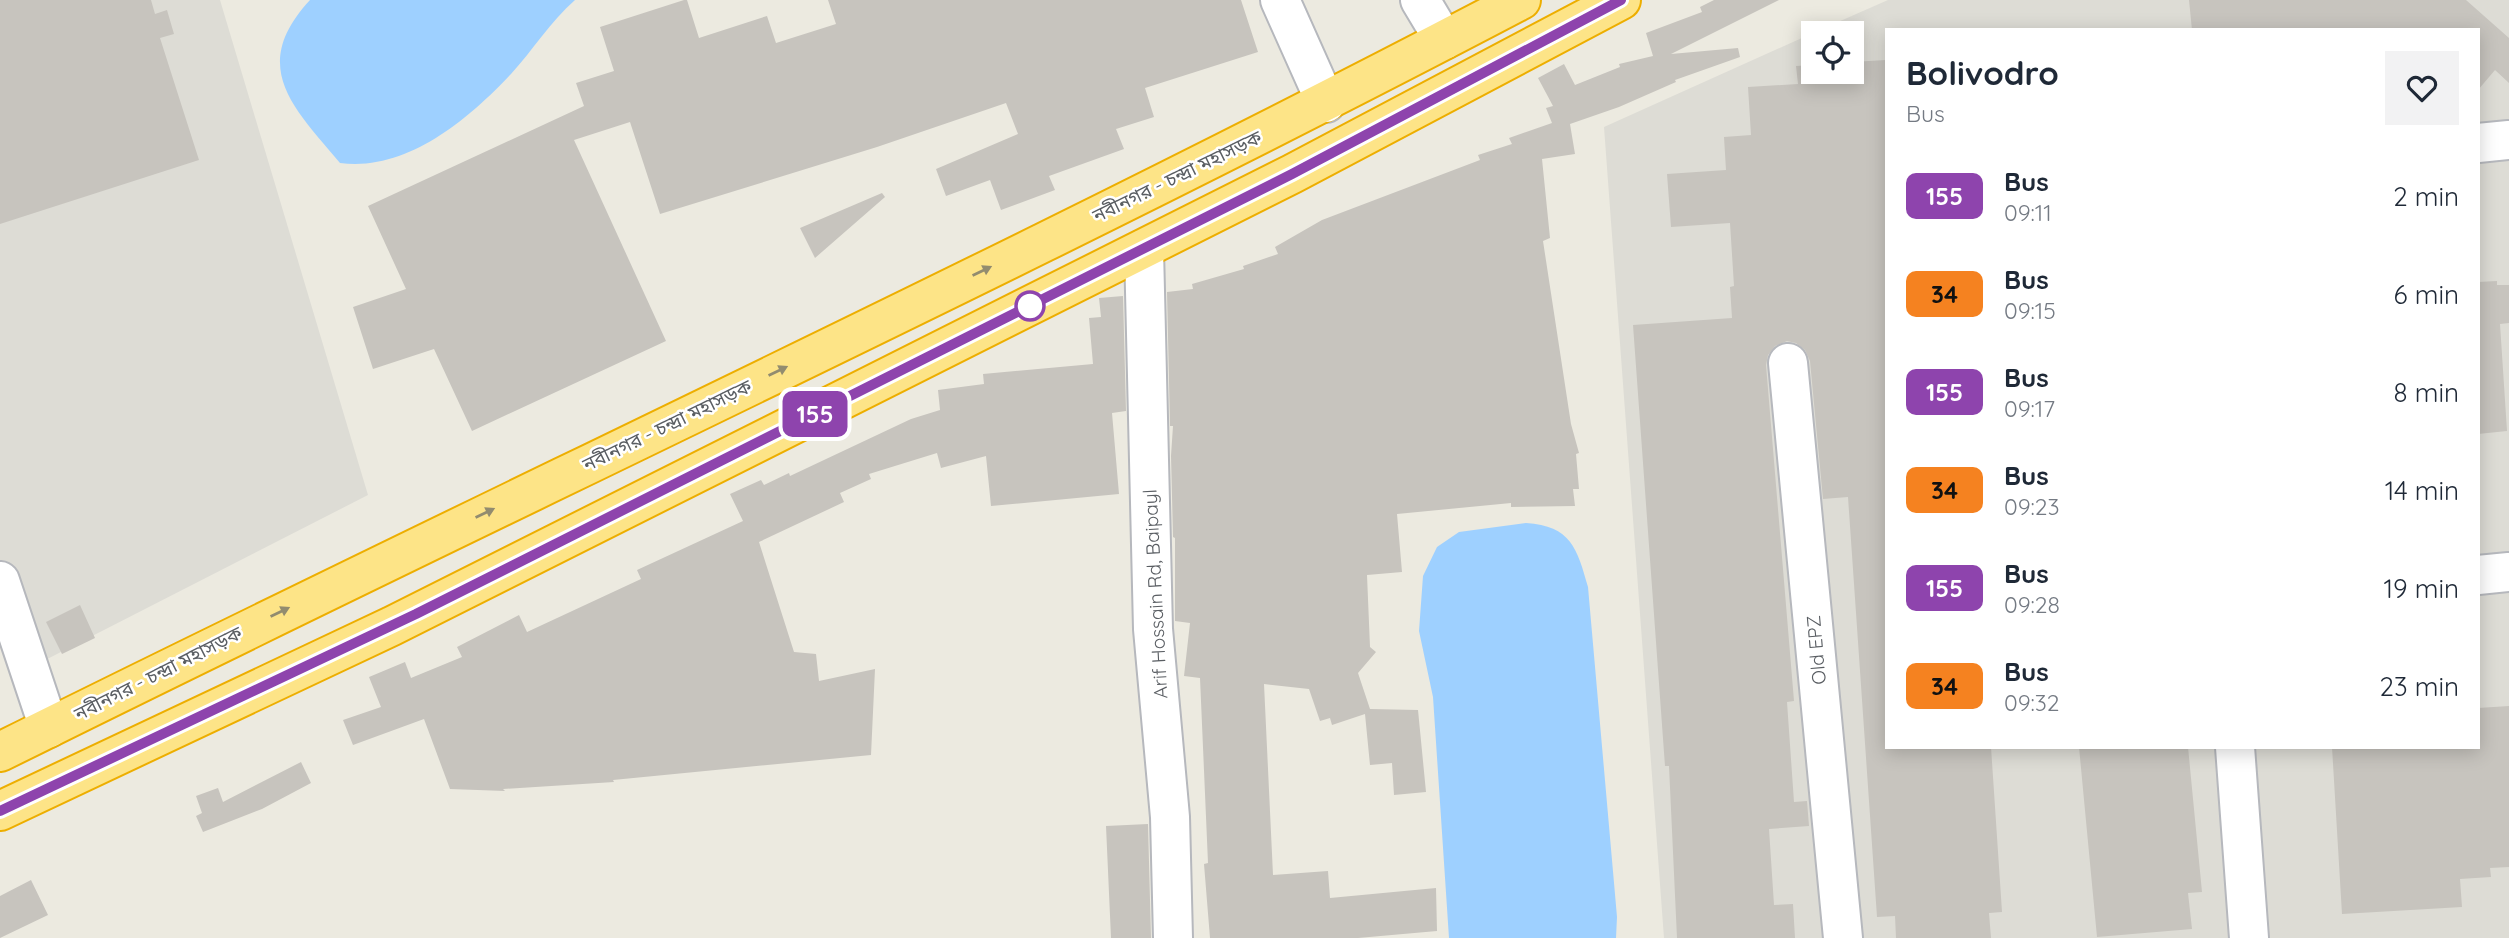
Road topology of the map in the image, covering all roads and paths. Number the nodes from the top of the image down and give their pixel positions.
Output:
1 (1280, 0) edge
2 (1420, 0) edge
3 (1521, 0) edge
4 (1621, 0) edge
5 (1444, 40) junction
6 (1326, 103) junction
7 (2509, 140) edge
8 (2480, 143) edge
9 (1144, 249) junction
10 (1788, 363) dead end
11 (2509, 572) edge
12 (2480, 575) edge
13 (0, 581) edge
14 (49, 728) junction
15 (2235, 749) edge
16 (0, 752) edge
17 (0, 811) edge
18 (1173, 938) edge
19 (1843, 938) edge
20 (2249, 938) edge

1 - 6 street
2 - 5 street
3 - 5 highway, নবীনগর - চন্দ্রা মহাসড়ক
4 - 9 highway
5 - 6 highway, নবীনগর - চন্দ্রা মহাসড়ক
14 -> 6 highway, নবীনগর - চন্দ্রা মহাসড়ক
7 - 8 street
9 - 17 highway
9 - 18 street, Arif Hossain Rd, Baipayl
10 - 19 street, Old EPZ
11 - 12 street
13 - 14 street
14 - 16 highway, নবীনগর - চন্দ্রা মহাসড়ক
15 - 20 street

